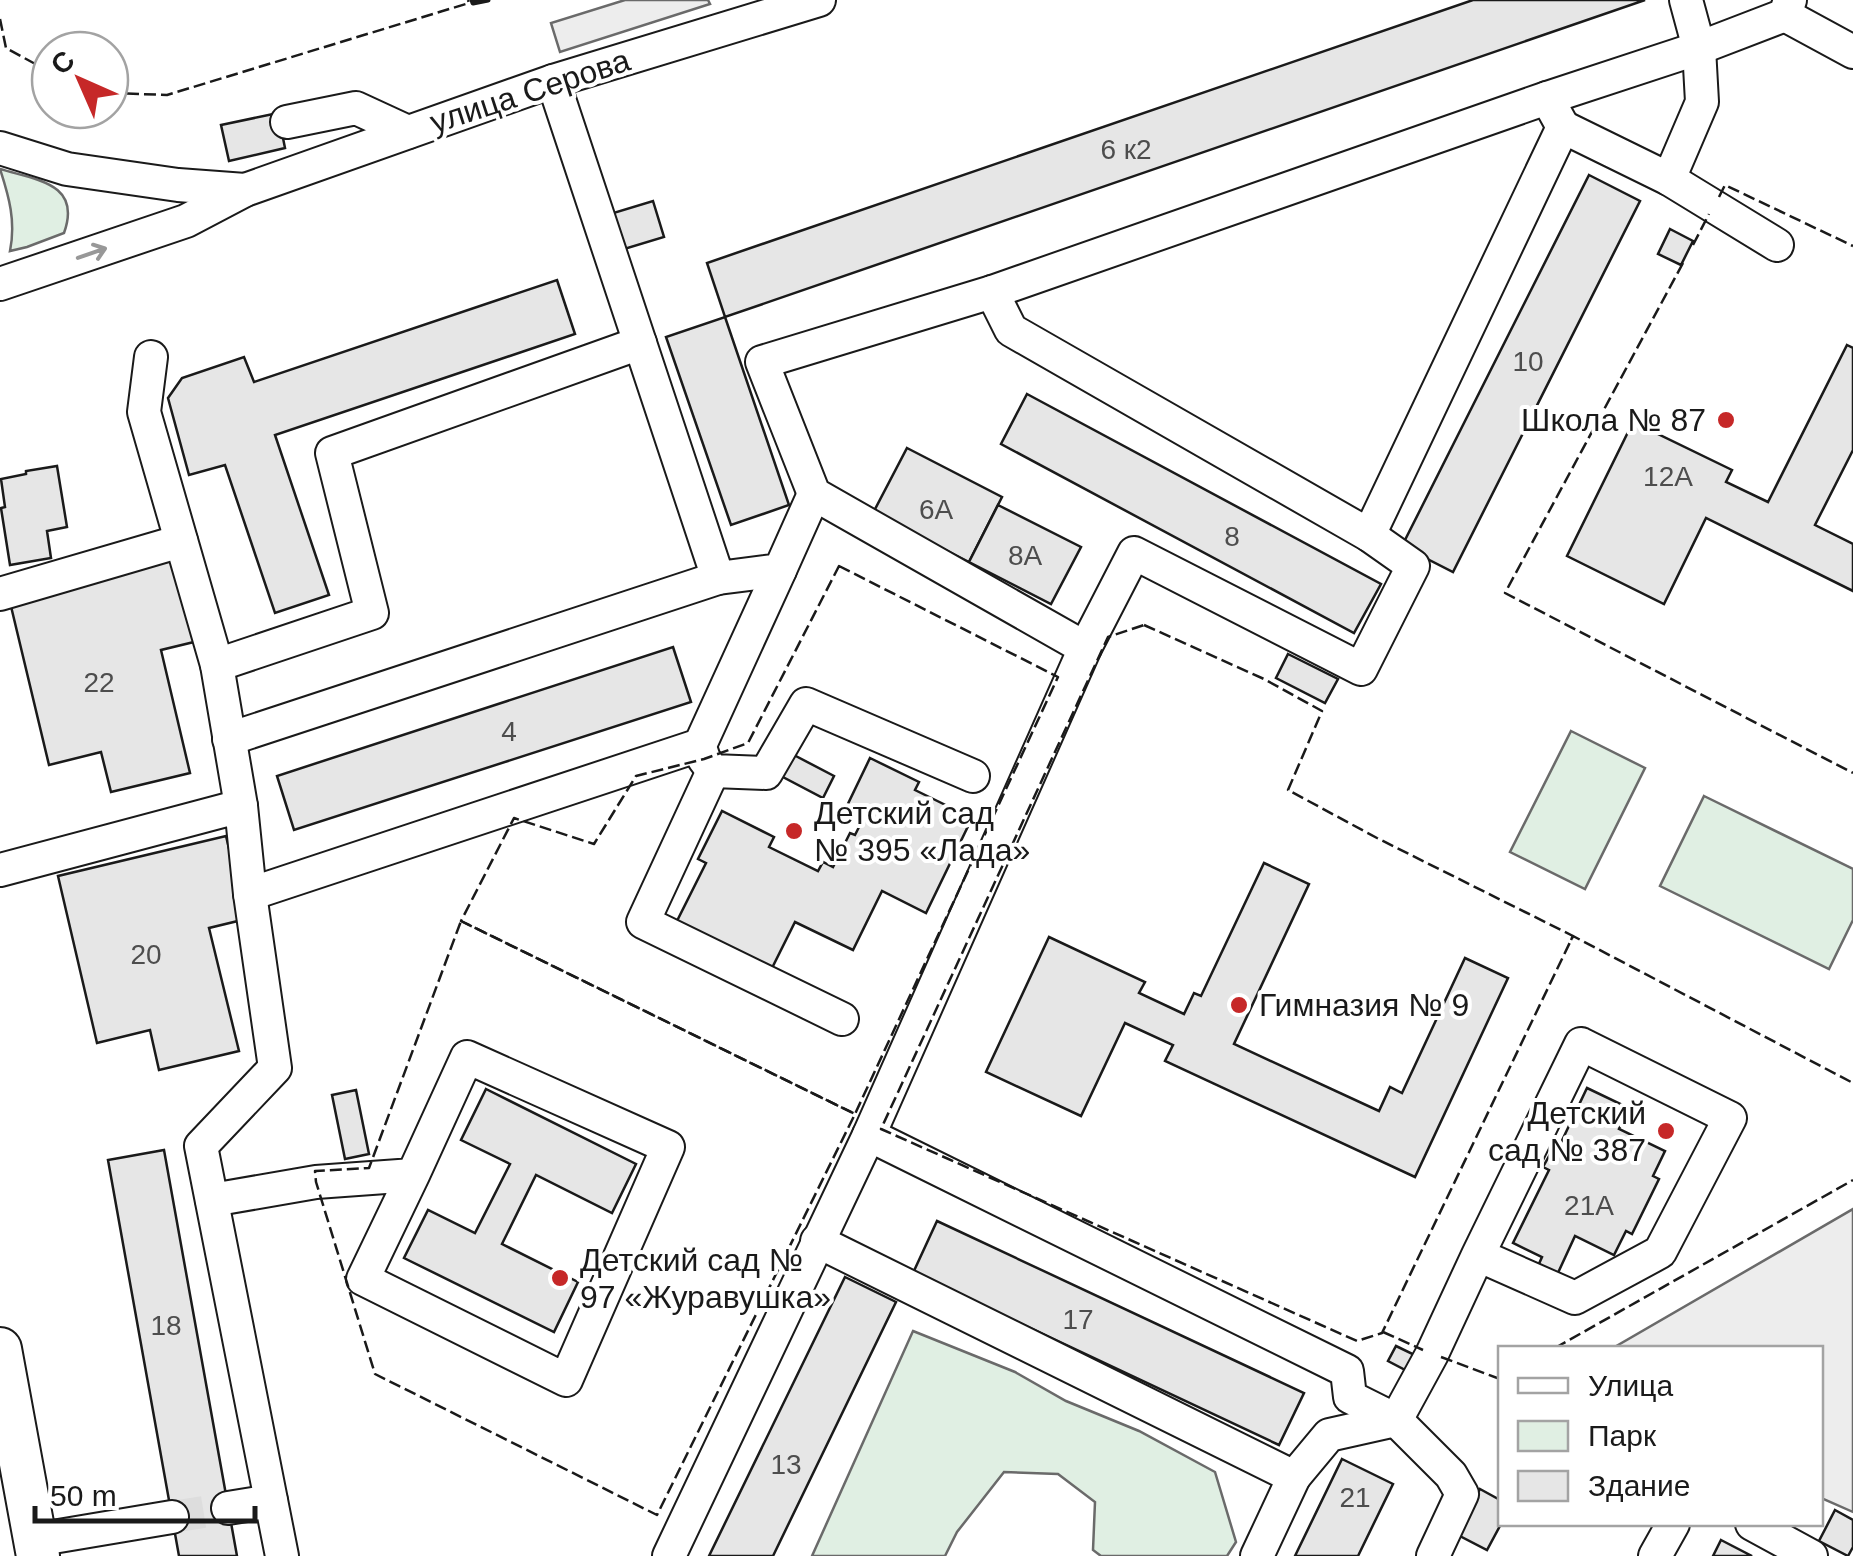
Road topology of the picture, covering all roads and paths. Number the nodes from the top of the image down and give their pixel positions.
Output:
1 (819, 0) edge
2 (1686, 0) edge
3 (1787, 8) edge
4 (1699, 48) junction
5 (1853, 52) edge
6 (553, 81) junction
7 (1555, 112) junction
8 (287, 122) dead end
9 (408, 132) junction
10 (0, 148) edge
11 (1669, 178) junction
12 (245, 190) junction
13 (1776, 245) dead end
14 (0, 284) edge
15 (992, 292) junction
16 (640, 344) junction
17 (151, 357) dead end
18 (814, 494) junction
19 (1370, 535) junction
20 (181, 541) junction
21 (780, 570) junction
22 (718, 578) junction
23 (0, 594) edge
24 (1085, 648) junction
25 (216, 665) junction
26 (229, 739) junction
27 (707, 758) junction
28 (973, 776) dead end
29 (241, 806) junction
30 (0, 870) edge
31 (250, 894) junction
32 (842, 1019) dead end
33 (868, 1135) junction
34 (413, 1175) junction
35 (212, 1200) junction
36 (816, 1240) junction
37 (1478, 1255) junction
38 (0, 1348) edge
39 (1396, 1420) junction
40 (1294, 1478) junction
41 (271, 1500) junction
42 (228, 1508) tunnel mouth
43 (172, 1518) tunnel mouth
44 (1672, 1526) edge
45 (1756, 1526) edge
46 (36, 1548) edge
47 (1437, 1555) edge
48 (282, 1556) edge
49 (669, 1556) edge
50 (1257, 1556) edge
51 (1655, 1556) edge
52 (1811, 1556) edge

1 - 6 street, улица Серова
2 - 4 street
3 - 4 street
3 - 5 street
4 - 7 street
4 - 11 street
6 - 9 street, улица Серова
6 - 16 street
7 - 11 street
7 - 15 street
7 - 19 street
8 - 9 street
9 - 12 street, улица Серова
10 - 12 street, улица Серова
11 - 13 street
14 -> 12 street, улица Серова
15 - 18 street
15 - 19 street
16 - 22 street
16 - 25 street
17 - 20 street
18 - 21 street
18 - 24 street
19 - 24 street
20 - 23 street
20 - 25 street
21 - 22 street
21 - 27 street
22 - 26 street
24 - 33 street
25 - 26 street
26 - 29 street
27 - 28 street
27 - 31 street
27 - 32 street
29 - 30 street
29 - 31 street
31 - 35 street
33 - 36 street
33 - 39 street
34 - 34 street
34 - 35 street
35 - 41 street
36 - 40 street
36 - 49 street
37 - 37 street
37 - 39 street
38 - 46 main road
39 - 40 street
39 - 47 street
40 - 50 street
41 - 42 street
41 - 48 street
43 - 46 street
44 - 51 street
45 - 52 street

